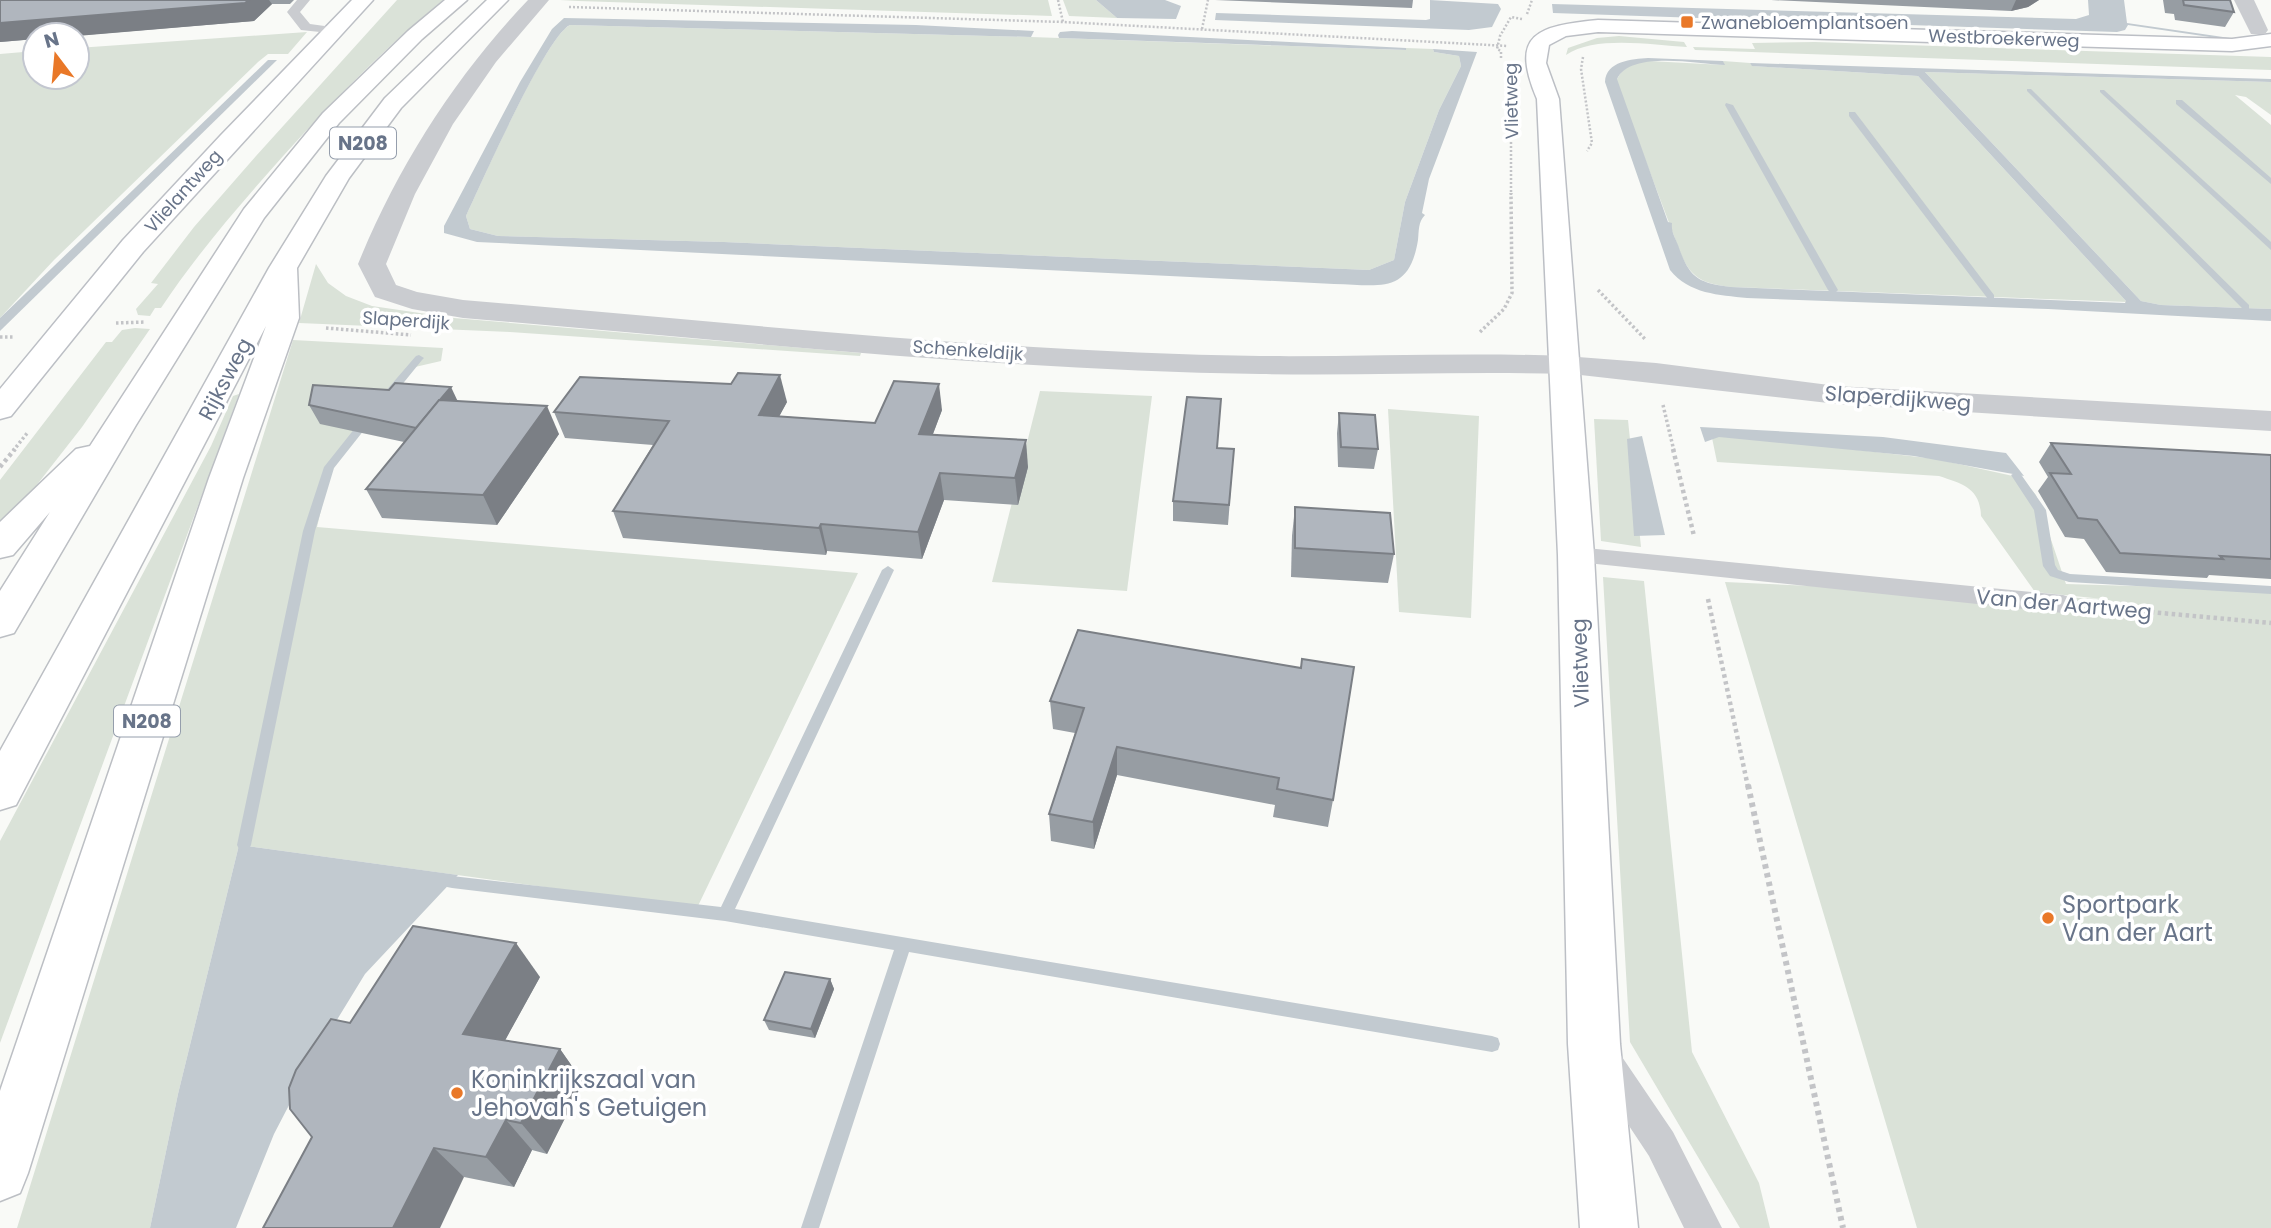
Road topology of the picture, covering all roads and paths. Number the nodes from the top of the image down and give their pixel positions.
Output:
1 (304, 0) edge
2 (363, 0) edge
3 (457, 0) edge
4 (498, 0) edge
5 (1058, 0) edge
6 (1208, 0) edge
7 (1532, 0) edge
8 (2244, 0) edge
9 (536, 3) edge
10 (1526, 17) dead end
11 (1063, 22) junction
12 (1202, 29) junction
13 (334, 31) junction
14 (2265, 35) edge
15 (1534, 49) joint
16 (1509, 53) dead end
17 (1588, 53) dead end
18 (2271, 53) edge
19 (1558, 57) joint
20 (1510, 91) dead end
21 (1548, 99) junction
22 (1583, 158) dead end
23 (283, 268) junction
24 (1595, 287) dead end
25 (146, 322) dead end
26 (111, 324) dead end
27 (326, 328) dead end
28 (418, 335) dead end
29 (1475, 362) junction
30 (1525, 365) joint
31 (1565, 365) junction
32 (1656, 372) junction
33 (4, 399) edge
34 (2271, 421) edge
35 (120, 425) junction
36 (0, 546) edge
37 (1576, 555) junction
38 (1701, 568) junction
39 (2063, 604) joint
40 (0, 623) edge
41 (2271, 623) edge
42 (0, 792) edge
43 (1594, 1044) junction
44 (0, 1173) edge
45 (1609, 1228) edge
46 (1704, 1228) edge
47 (1843, 1228) edge

1 - 13 lane
2 - 13 main road, Vlielantweg
3 - 35 main road, N208
4 - 23 main road, Rijksweg / N208
5 - 11 path
6 - 12 path
7 - 10 path
8 - 14 street, Westbroekerweg
9 - 11 path
9 - 29 street, Schenkeldijk
11 - 12 path
12 - 16 path, Vlietweg
13 - 33 main road, Vlielantweg
14 - 15 main road, Westbroekerweg
15 - 21 main road, Vlietweg
17 - 22 path
18 - 19 main road, Westbroekerweg
19 - 21 main road, Vlietweg
20 - 29 path, Vlietweg
21 - 31 main road, Vlietweg
23 - 42 main road, Rijksweg / N208
23 - 44 main road, N208
24 - 32 path
25 - 26 path
27 - 28 path, Slaperdijk
29 - 30 street, Schenkeldijk
30 - 31 street, Slaperdijkweg
31 - 32 street, Slaperdijkweg
31 - 37 main road, Vlietweg
32 - 34 street, Slaperdijkweg
32 - 38 path
35 - 36 main road, N208
35 - 40 main road, N208
37 - 38 lane, Van der Aartweg
37 - 43 main road, Vlietweg
38 - 39 lane, Van der Aartweg
38 - 47 path
39 - 41 path, Van der Aartweg
43 - 45 main road, Vlietweg
43 - 46 lane

